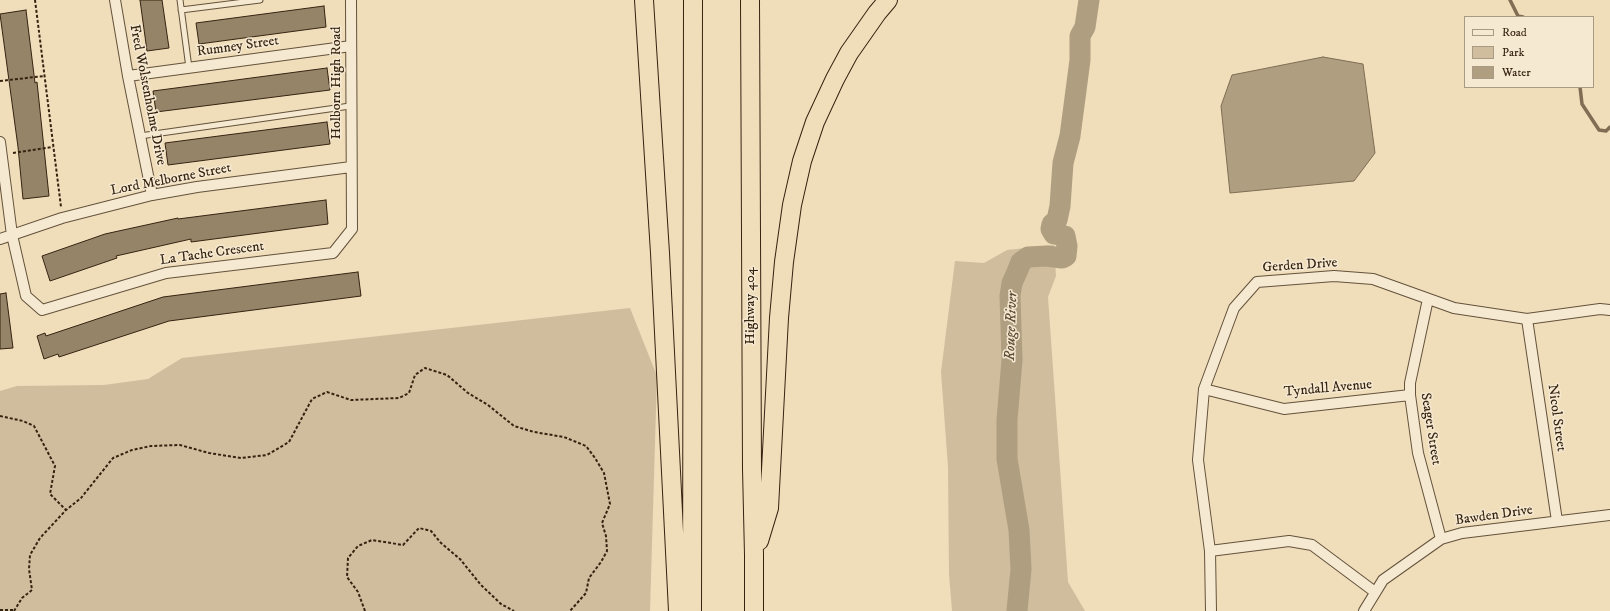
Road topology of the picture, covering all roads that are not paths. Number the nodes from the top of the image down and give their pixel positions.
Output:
1 (115, 0) edge
2 (180, 0) edge
3 (260, 0) edge
4 (351, 0) edge
5 (644, 0) edge
6 (694, 0) edge
7 (750, 0) edge
8 (888, 0) edge
9 (181, 10) junction
10 (351, 46) junction
11 (189, 68) junction
12 (128, 76) junction
13 (350, 106) junction
14 (140, 136) junction
15 (0, 142) edge
16 (351, 167) junction
17 (152, 195) junction
18 (12, 235) junction
19 (0, 239) edge
20 (1428, 299) junction
21 (1610, 310) edge
22 (1527, 318) junction
23 (1204, 389) junction
24 (1410, 395) junction
25 (1610, 515) edge
26 (1557, 521) junction
27 (1441, 540) junction
28 (1210, 551) junction
29 (754, 555) junction
30 (1375, 592) junction
31 (678, 611) edge
32 (692, 611) edge
33 (754, 611) edge
34 (1211, 611) edge
35 (1364, 611) edge

1 - 12 street, Fred Wolstenholme Drive
2 - 9 lane
3 - 9 lane
4 - 10 street, Holborn High Road
5 - 31 highway
6 - 32 highway
7 - 29 highway, Highway 404
8 - 29 highway
9 - 11 lane
10 - 11 street, Rumney Street
10 - 13 street, Holborn High Road
11 - 12 street, Rumney Street
12 - 14 street, Fred Wolstenholme Drive
13 - 14 lane
13 - 16 street, Holborn High Road
14 - 17 street, Fred Wolstenholme Drive
15 - 18 street
16 - 17 street, Lord Melborne Street
16 - 18 street, La Tache Crescent
17 - 18 street, Lord Melborne Street
18 - 19 street, Lord Melborne Street
20 - 22 street, Gerden Drive
20 - 23 street, Gerden Drive
20 - 24 street, Seager Street
21 - 22 street, Gerden Drive
22 - 26 street, Nicol Street
23 - 24 street, Tyndall Avenue
23 - 28 street, Gerden Drive
24 - 27 street, Seager Street
25 - 26 street, Bawden Drive
26 - 27 street, Bawden Drive
27 - 30 street, Bawden Drive
28 - 30 street
28 - 34 street, Gerden Drive
29 - 33 highway, Highway 404
30 - 35 street, Bawden Drive

